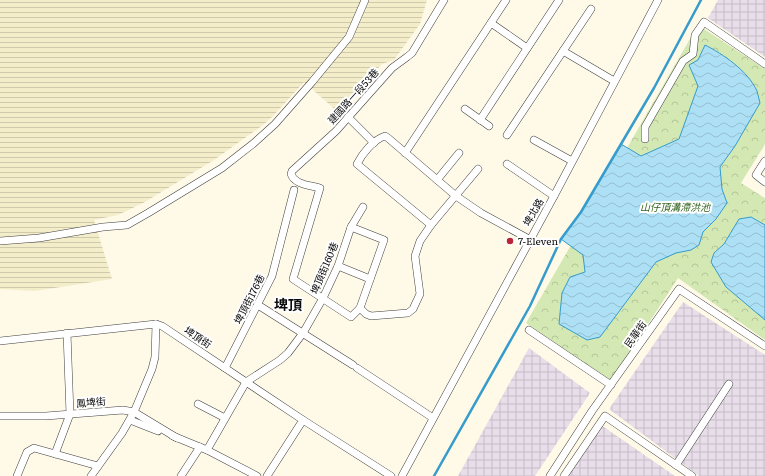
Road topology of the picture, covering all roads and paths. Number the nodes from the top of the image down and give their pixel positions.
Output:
1 (365, 0) edge
2 (444, 0) edge
3 (506, 0) edge
4 (559, 0) edge
5 (658, 0) edge
6 (591, 9) dead end
7 (491, 23) junction
8 (527, 48) junction
9 (563, 51) junction
10 (765, 64) edge
11 (614, 81) junction
12 (465, 109) dead end
13 (348, 117) junction
14 (480, 120) junction
15 (489, 126) dead end
16 (507, 135) dead end
17 (645, 139) dead end
18 (534, 140) dead end
19 (374, 142) junction
20 (405, 153) junction
21 (459, 153) dead end
22 (765, 161) edge
23 (572, 162) junction
24 (507, 164) dead end
25 (478, 169) dead end
26 (437, 180) junction
27 (765, 182) edge
28 (294, 190) dead end
29 (456, 196) junction
30 (554, 196) junction
31 (363, 207) dead end
32 (431, 224) junction
33 (351, 227) junction
34 (529, 239) junction
35 (0, 241) edge
36 (338, 266) junction
37 (370, 279) junction
38 (323, 298) junction
39 (258, 305) junction
40 (360, 308) junction
41 (156, 324) junction
42 (529, 330) dead end
43 (67, 333) junction
44 (303, 333) junction
45 (0, 341) edge
46 (765, 346) edge
47 (226, 368) junction
48 (246, 382) junction
49 (729, 384) dead end
50 (611, 385) junction
51 (198, 404) dead end
52 (134, 412) junction
53 (70, 414) junction
54 (0, 416) edge
55 (225, 418) junction
56 (433, 418) junction
57 (130, 420) junction
58 (303, 420) junction
59 (177, 438) junction
60 (200, 447) junction
61 (208, 450) junction
62 (55, 454) junction
63 (676, 465) junction
64 (98, 466) junction
65 (17, 476) edge
66 (91, 476) edge
67 (181, 476) edge
68 (257, 476) edge
69 (267, 476) edge
70 (391, 476) edge
71 (402, 476) edge
72 (550, 476) edge
73 (564, 476) edge
74 (692, 476) edge

1 - 35 street
2 - 13 street, 建國路一段53巷
3 - 7 street
4 - 8 street
5 - 11 street, 埤北路
6 - 9 street
7 - 8 street
7 - 20 street
8 - 14 street
9 - 11 street
9 - 16 street
10 - 17 street
11 - 23 street, 埤北路
12 - 14 street
13 - 19 street
13 - 38 street, 建國路一段53巷
14 - 15 street
18 - 23 street
19 - 20 street
19 - 32 street
20 - 26 street
21 - 26 street
22 - 27 street
23 - 30 street, 埤北路
24 - 30 street
25 - 29 street
26 - 29 street
28 - 39 street, 埤頂街176巷
29 - 32 street
29 - 34 street
30 - 34 street, 埤北路
31 - 33 street, 埤頂街160巷
32 - 40 street
33 - 36 street, 埤頂街160巷
33 - 37 street
34 - 56 street, 埤北路
36 - 37 street
36 - 38 street, 埤頂街160巷
37 - 40 street
38 - 40 street
38 - 44 street, 埤頂街160巷
39 - 44 street
39 - 47 street, 埤頂街176巷
41 - 43 street
41 - 47 street, 埤頂街
41 - 52 street
42 - 50 street
43 - 45 street
43 - 53 street
44 - 48 street, 埤頂街160巷
44 - 56 street
46 - 50 street, 民華街
47 - 48 street, 埤頂街
48 - 55 street
48 - 58 street, 埤頂街
49 - 63 street
50 - 72 street, 民華街
51 - 55 street
52 - 53 street, 鳳埤街
52 - 57 street
52 - 59 street, 鳳埤街
53 - 54 street, 鳳埤街
53 - 62 street
55 - 61 street
56 - 71 street, 埤北路
57 - 59 street, 鳳埤街
57 - 64 street
58 - 69 street
58 - 70 street, 埤頂街
59 - 60 street, 鳳埤街
60 - 61 street, 鳳埤街
60 - 67 street
61 - 68 street, 鳳埤街
62 - 64 street
62 - 65 street
63 - 73 street
63 - 74 street
64 - 66 street

